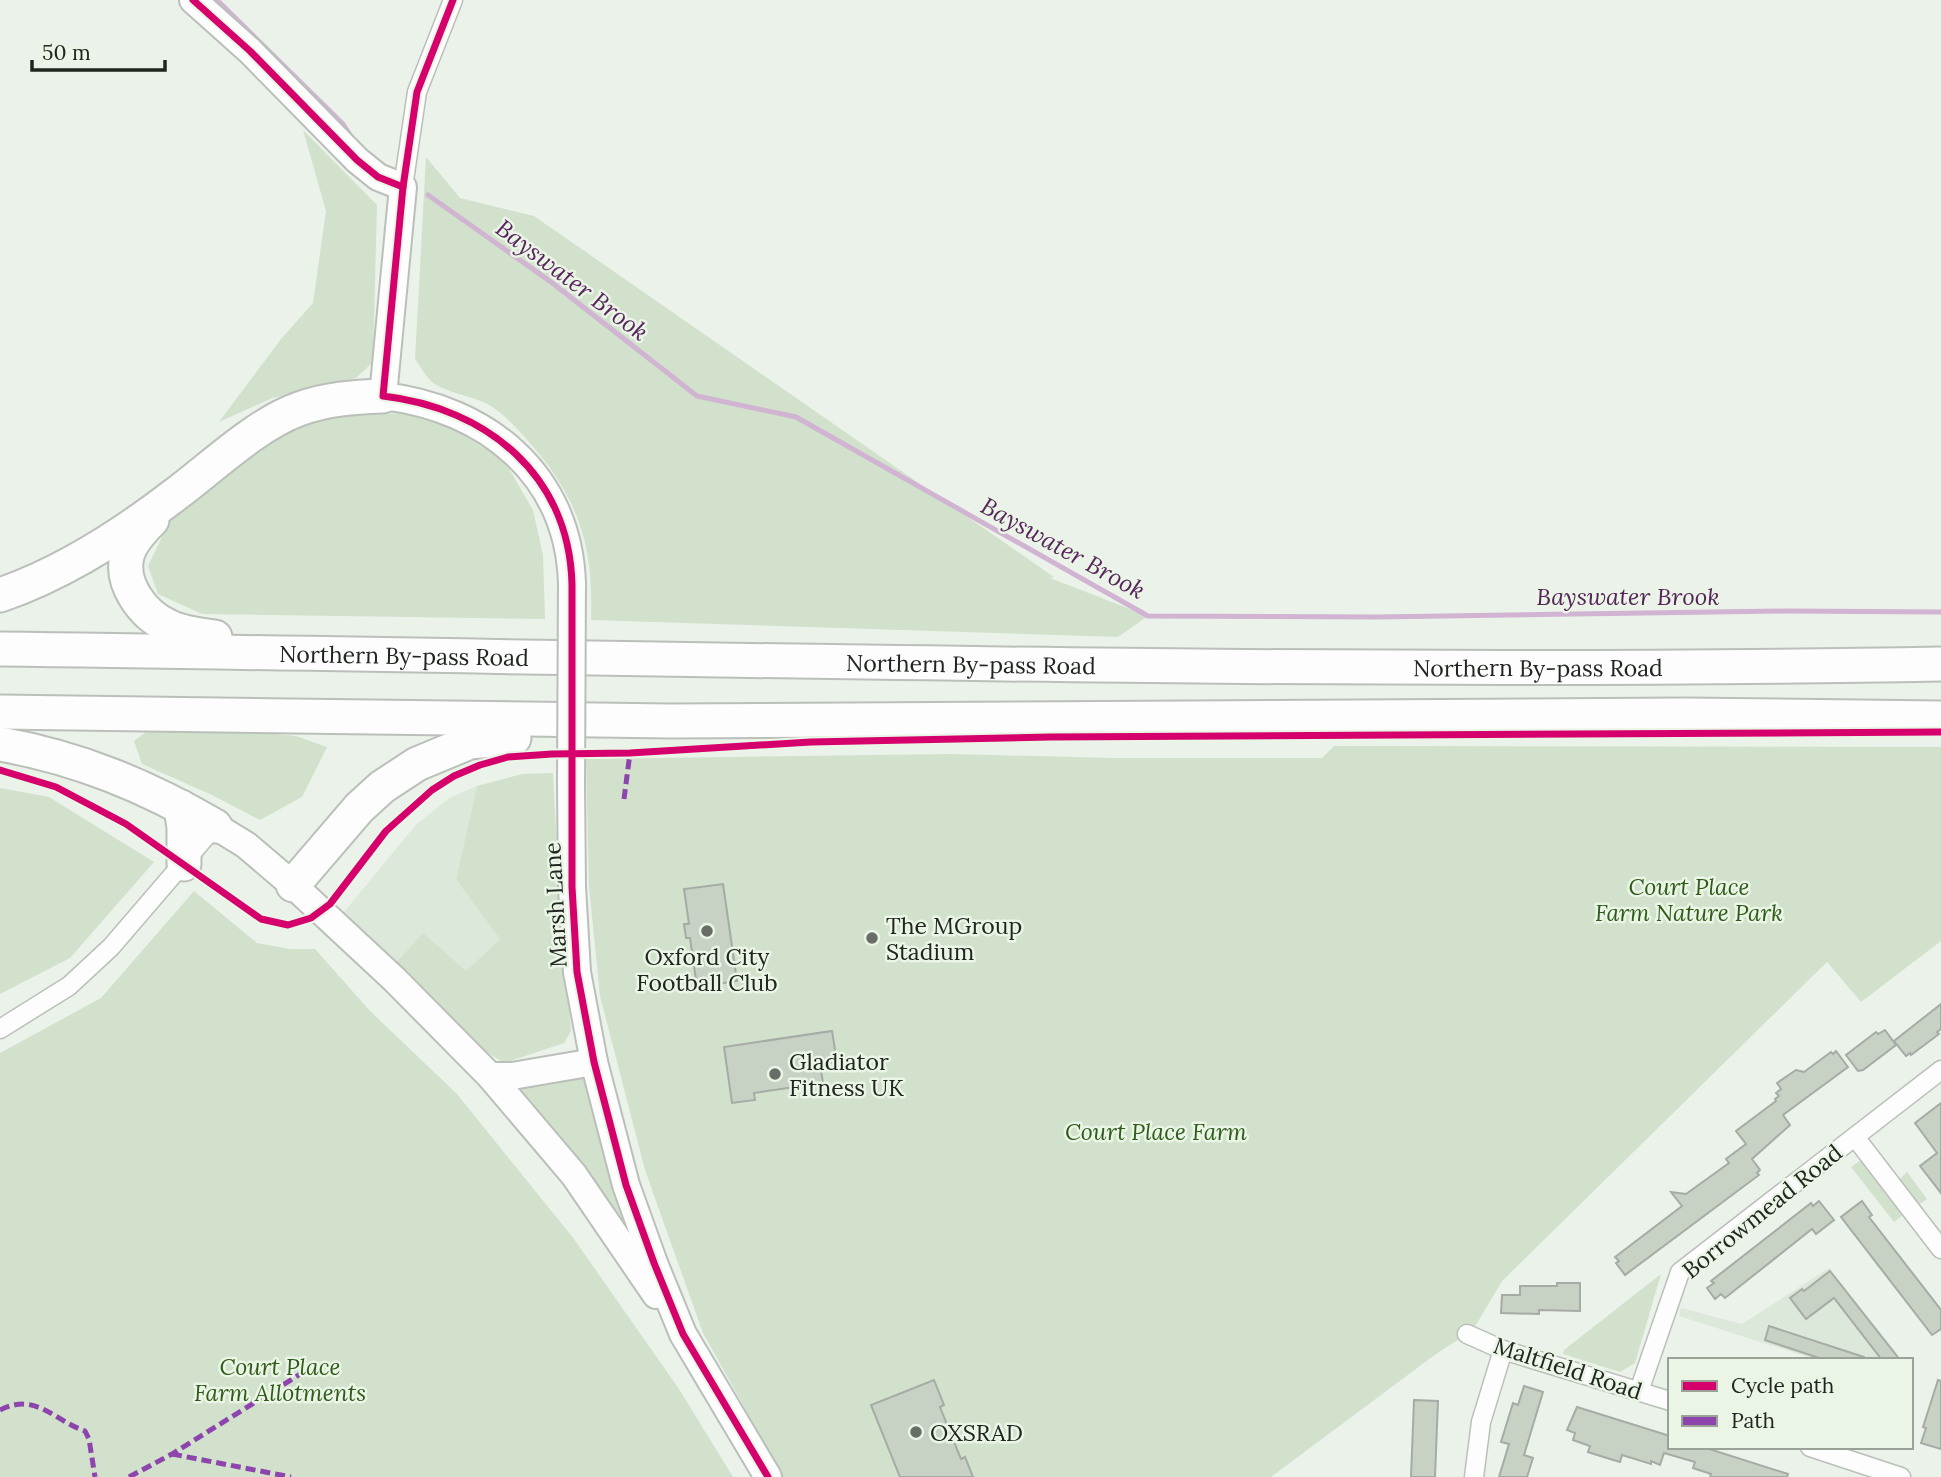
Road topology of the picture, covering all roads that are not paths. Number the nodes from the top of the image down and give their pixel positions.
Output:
1 (193, 0) edge
2 (453, 0) edge
3 (403, 187) junction
4 (383, 396) junction
5 (175, 495) junction
6 (0, 595) edge
7 (0, 649) edge
8 (332, 653) junction
9 (1941, 664) edge
10 (0, 712) edge
11 (1941, 718) edge
12 (669, 721) junction
13 (0, 744) edge
14 (181, 807) junction
15 (215, 826) junction
16 (184, 864) junction
17 (293, 885) junction
18 (0, 1029) edge
19 (594, 1062) junction
20 (1941, 1070) edge
21 (490, 1076) junction
22 (1855, 1137) junction
23 (1941, 1250) edge
24 (683, 1334) junction
25 (1467, 1334) dead end
26 (1503, 1350) junction
27 (1639, 1391) junction
28 (1668, 1400) edge
29 (1816, 1449) edge
30 (768, 1477) edge
31 (1474, 1477) edge
32 (1901, 1477) edge

1 - 3 main road
2 - 3 street
3 - 4 main road
4 - 5 highway
4 - 19 main road, Marsh Lane, bridge
5 - 6 highway
5 - 8 highway
7 - 8 highway, Northern By-pass Road
8 - 9 highway, Northern By-pass Road
10 - 12 highway, Northern By-pass Road
11 - 12 highway, Northern By-pass Road
12 - 17 highway
13 - 14 highway
14 - 15 highway
14 - 16 highway
15 - 16 street
15 - 17 main road
16 - 18 street
17 - 21 main road
19 - 21 main road
19 - 24 main road, Marsh Lane
20 - 22 street, Borrowmead Road
21 - 24 main road
22 - 23 street
22 - 27 street, Borrowmead Road
24 - 30 main road, Marsh Lane
25 - 26 street, Maltfield Road
26 - 27 street, Maltfield Road
26 - 31 street
27 - 28 street, Maltfield Road
29 - 32 street

